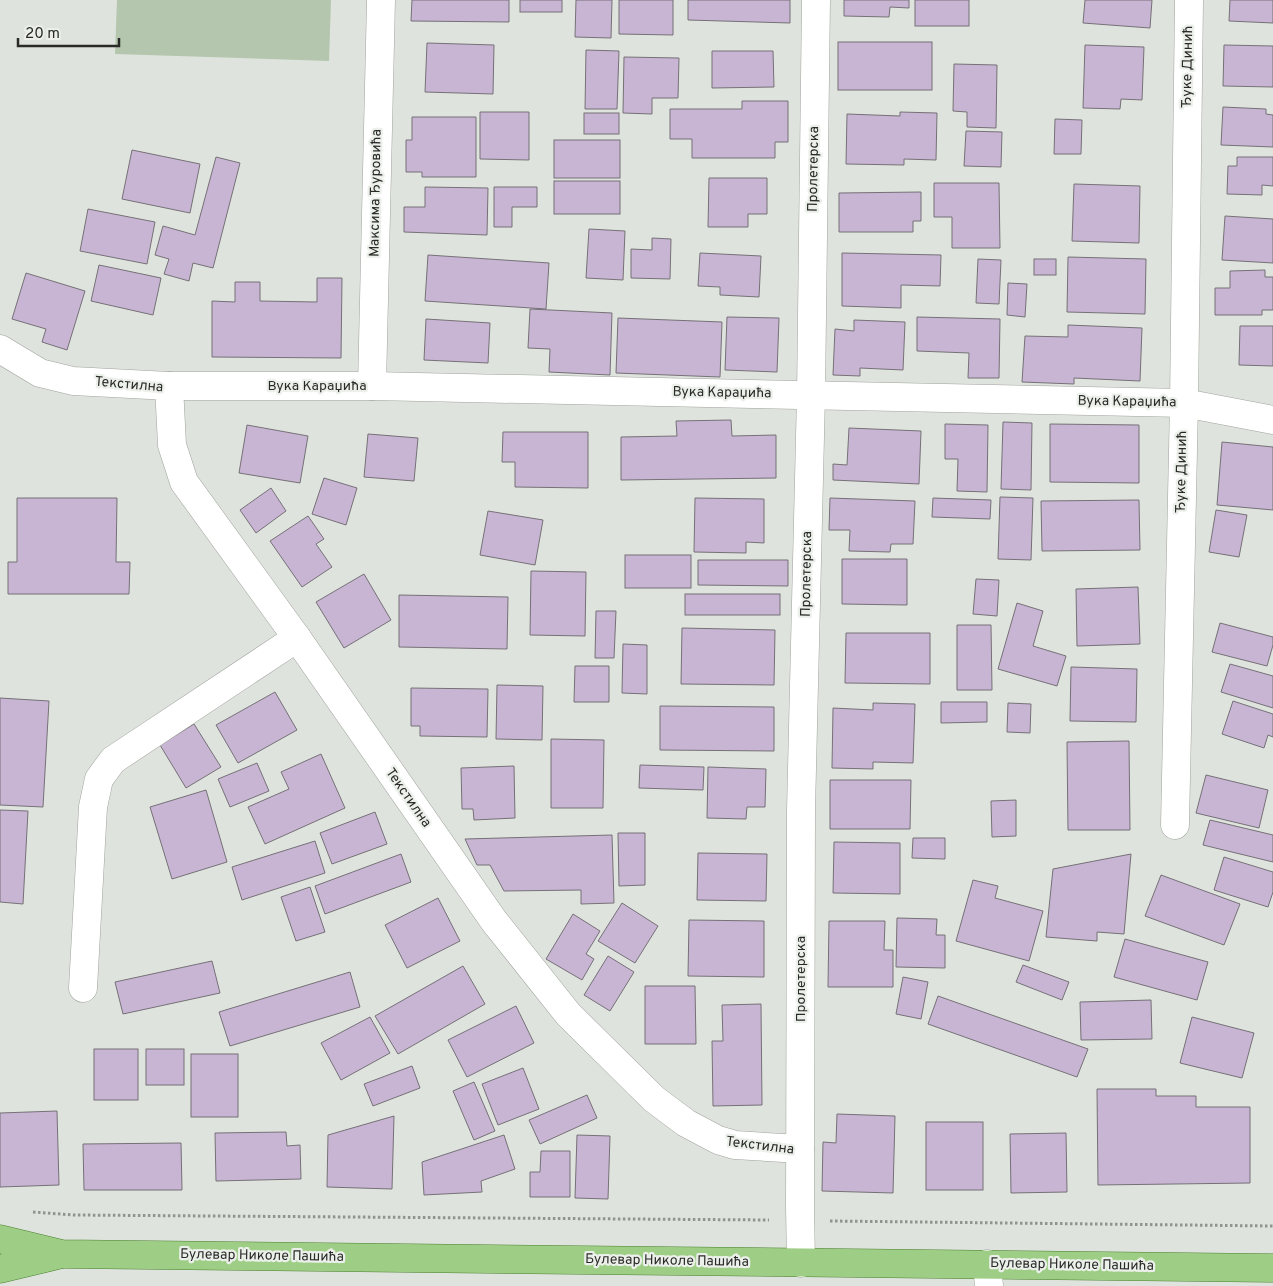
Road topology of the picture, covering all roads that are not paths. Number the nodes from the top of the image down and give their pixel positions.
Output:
1 (380, 0) edge
2 (816, 0) edge
3 (1189, 0) edge
4 (0, 349) edge
5 (170, 386) junction
6 (372, 386) junction
7 (812, 395) junction
8 (1184, 403) junction
9 (1273, 420) edge
10 (297, 638) junction
11 (1175, 825) dead end
12 (82, 988) dead end
13 (800, 1149) junction
14 (0, 1239) edge
15 (62, 1254) junction
16 (801, 1263) junction
17 (1273, 1268) edge
18 (0, 1269) edge
19 (988, 1275) edge

1 - 6 street, Максима Ђуровића
2 - 7 street, Пролетерска
3 - 8 street, Ђуке Динић
4 - 5 street, Текстилна
5 - 6 street, Вука Караџића
5 - 10 street, Текстилна
6 - 7 street, Вука Караџића
7 - 8 street, Вука Караџића
7 - 13 street, Пролетерска
8 - 9 street, Вука Караџића
8 - 11 street, Ђуке Динић
10 - 12 street
10 - 13 street, Текстилна
13 - 16 street, Текстилна
14 - 15 main road, Булевар Николе Пашића
15 - 16 main road, Булевар Николе Пашића
15 - 18 main road, Булевар Николе Пашића
16 - 19 main road, Булевар Николе Пашића
17 - 19 main road, Булевар Николе Пашића

